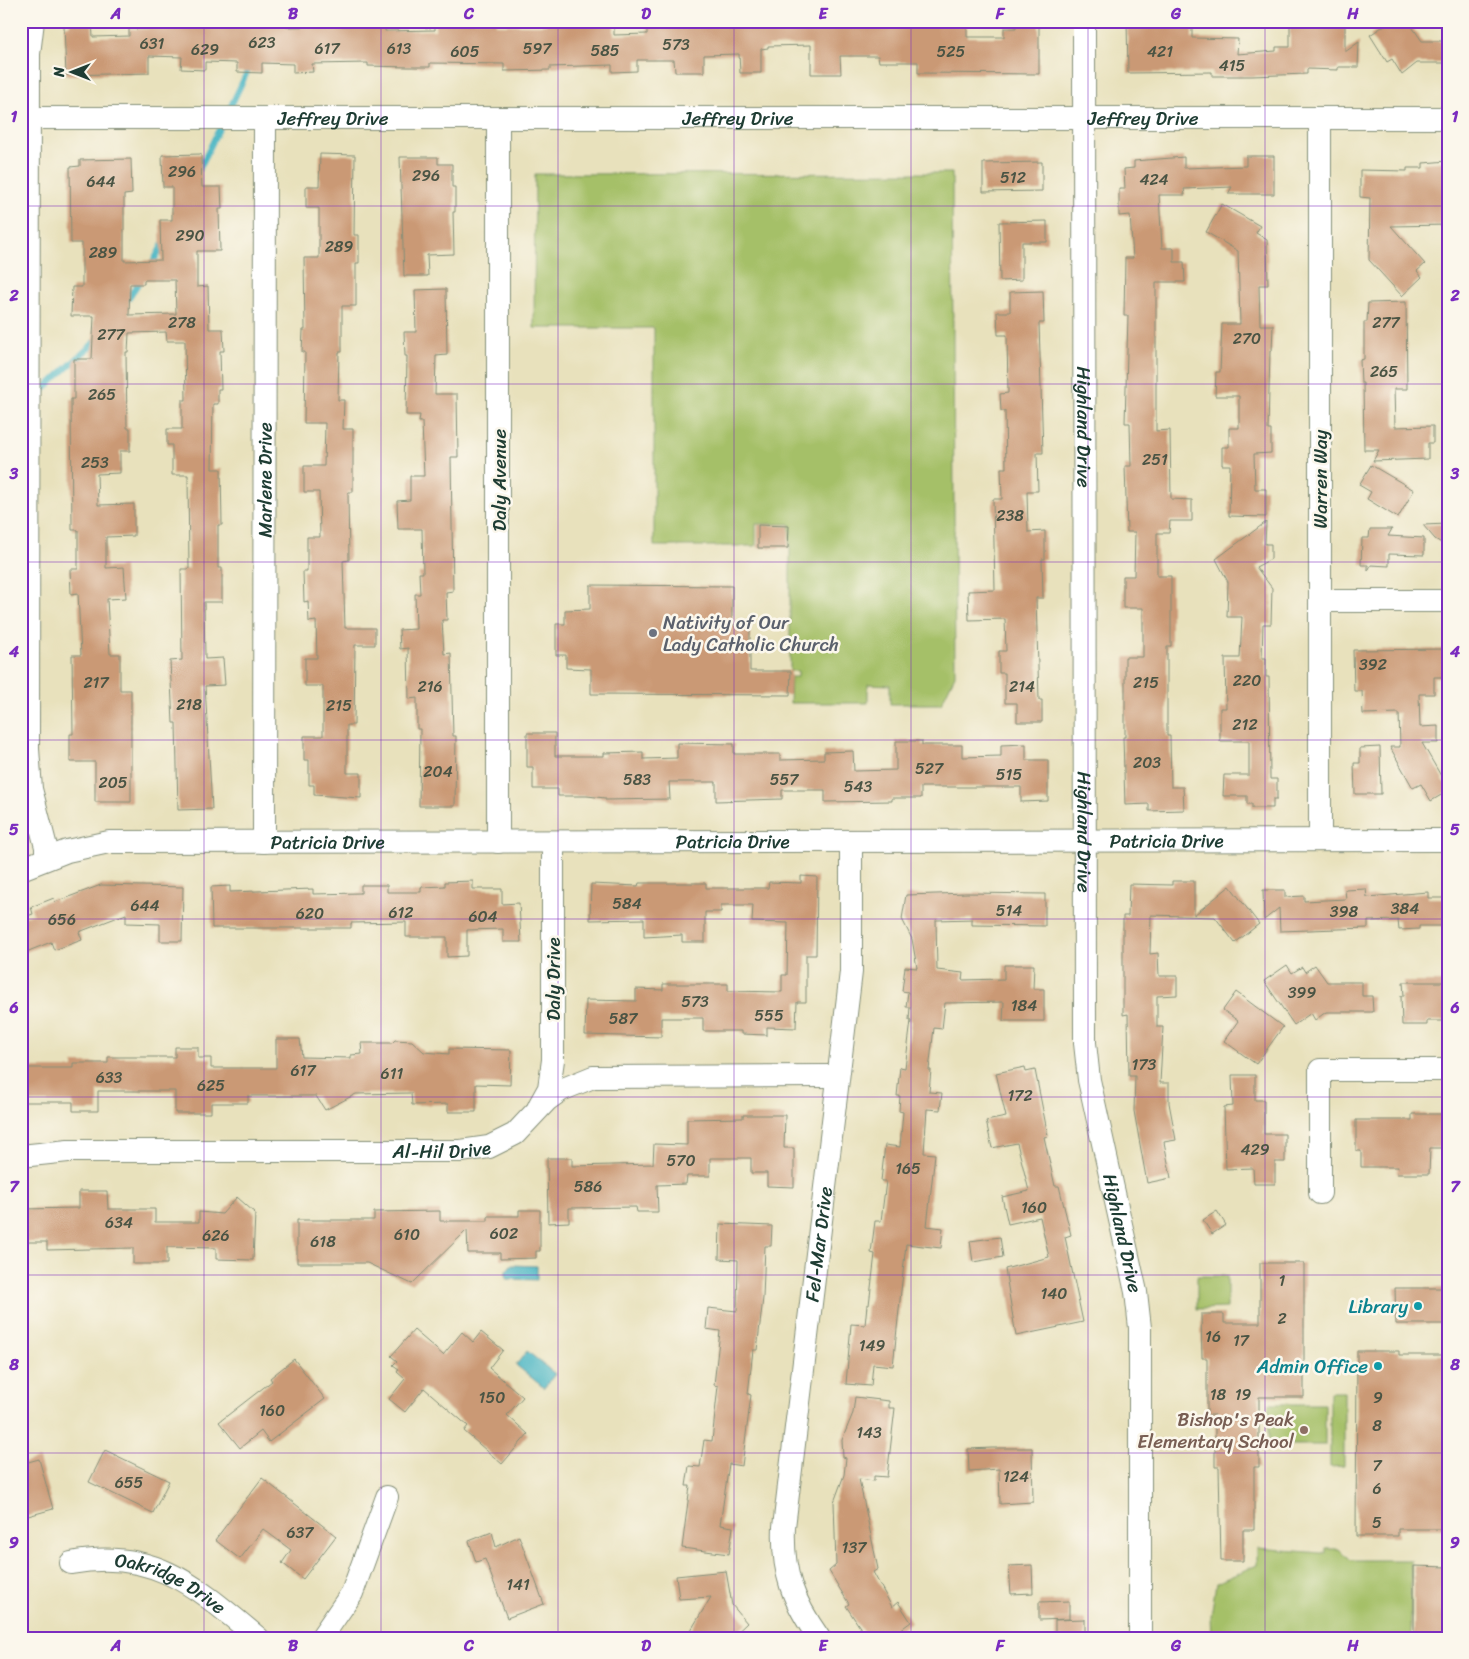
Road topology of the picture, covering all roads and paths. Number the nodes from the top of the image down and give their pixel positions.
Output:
1 (32, 21) edge
2 (1084, 21) edge
3 (29, 118) junction
4 (265, 118) junction
5 (498, 118) junction
6 (1085, 118) junction
7 (1320, 118) junction
8 (1448, 118) edge
9 (1320, 601) junction
10 (1448, 601) edge
11 (25, 643) edge
12 (1320, 840) junction
13 (1448, 840) edge
14 (264, 842) junction
15 (498, 842) junction
16 (553, 842) junction
17 (851, 842) junction
18 (1085, 842) junction
19 (46, 858) junction
20 (21, 869) edge
21 (1448, 1070) edge
22 (838, 1076) junction
23 (536, 1114) junction
24 (21, 1156) edge
25 (1320, 1193) dead end
26 (387, 1497) dead end
27 (70, 1563) dead end
28 (258, 1638) edge
29 (321, 1638) edge
30 (819, 1638) edge
31 (1140, 1638) edge

1 - 3 street
2 - 6 street, Highland Drive
3 - 4 street, Jeffrey Drive
3 - 11 street
4 - 5 street, Jeffrey Drive
4 - 14 street, Marlene Drive
5 - 6 street, Jeffrey Drive
5 - 15 street, Daly Avenue
6 - 7 street, Jeffrey Drive
6 - 18 street, Highland Drive
7 - 8 street, Jeffrey Drive
7 - 9 street, Warren Way
9 - 10 street
9 - 12 street, Warren Way
11 - 19 street
12 - 13 street, Patricia Drive
12 - 18 street, Patricia Drive
14 - 15 street, Patricia Drive
14 - 19 street, Patricia Drive
15 - 16 street, Patricia Drive
16 - 17 street, Patricia Drive
16 - 23 street, Daly Drive
17 - 18 street, Patricia Drive
17 - 22 street, Fel-Mar Drive
18 - 31 street, Highland Drive
19 - 20 street, Patricia Drive
21 - 25 street
22 - 23 street, Al-Hil Drive
22 - 30 street, Fel-Mar Drive
23 - 24 street, Al-Hil Drive
26 - 29 street
27 - 28 street, Oakridge Drive

